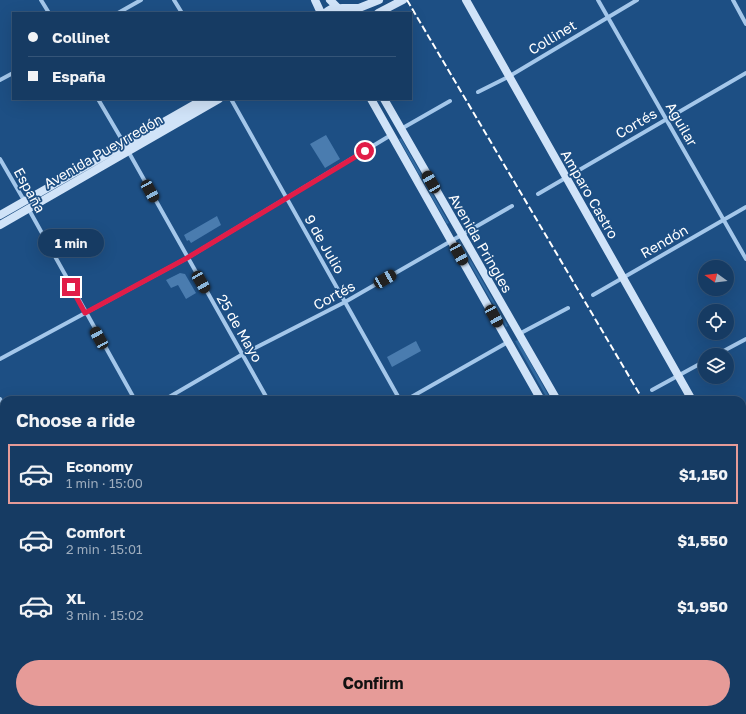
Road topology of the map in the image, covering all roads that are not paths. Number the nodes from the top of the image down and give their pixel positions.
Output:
1 (42, 0) edge
2 (141, 0) edge
3 (174, 0) edge
4 (315, 0) edge
5 (330, 0) edge
6 (379, 0) edge
7 (403, 0) edge
8 (466, 0) edge
9 (598, 0) edge
10 (636, 0) edge
11 (732, 0) edge
12 (343, 10) edge
13 (48, 12) edge
14 (120, 12) edge
15 (181, 12) edge
16 (321, 12) edge
17 (327, 12) edge
18 (380, 12) edge
19 (607, 16) junction
20 (746, 24) edge
21 (746, 73) edge
22 (12, 74) edge
23 (508, 76) junction
24 (0, 80) edge
25 (478, 92) dead end
26 (99, 100) edge
27 (202, 100) edge
28 (217, 100) edge
29 (232, 100) edge
30 (372, 100) edge
31 (385, 100) edge
32 (450, 101) dead end
33 (666, 118) junction
34 (401, 129) junction
35 (391, 135) junction
36 (126, 148) junction
37 (0, 159) edge
38 (565, 177) junction
39 (538, 194) dead end
40 (285, 198) junction
41 (26, 205) junction
42 (512, 206) dead end
43 (746, 207) edge
44 (0, 215) edge
45 (724, 220) junction
46 (0, 225) edge
47 (462, 236) junction
48 (452, 241) junction
49 (187, 258) junction
50 (746, 259) edge
51 (623, 277) junction
52 (592, 295) dead end
53 (345, 302) junction
54 (568, 308) dead end
55 (85, 313) junction
56 (519, 334) junction
57 (746, 338) edge
58 (508, 341) junction
59 (728, 348) edge
60 (243, 354) junction
61 (0, 359) edge
62 (698, 365) edge
63 (678, 376) junction
64 (652, 390) dead end
65 (132, 396) edge
66 (171, 396) edge
67 (266, 396) edge
68 (398, 396) edge
69 (413, 396) edge
70 (539, 396) edge
71 (555, 396) edge
72 (690, 396) edge

1 - 13 street
2 - 14 street
3 - 15 street
4 - 16 street
5 - 12 street
6 - 12 street
7 - 18 street
8 - 23 street, Amparo Castro
9 - 19 street, Aguilar
10 - 19 street, Collinet
11 - 20 street
12 - 17 street
19 - 23 street, Collinet
19 - 33 street, Aguilar
21 - 33 street, Cortés
22 - 24 street
23 - 25 street, Collinet
23 - 38 street, Amparo Castro
26 - 36 street, 25 de Mayo
27 - 36 street, Avenida Pueyrredón
28 - 36 street, Avenida Pueyrredón
29 - 40 street, 9 de Julio
30 - 35 street, Avenida Pringles
31 - 34 street, Avenida Pringles
32 - 34 street
33 - 38 street, Cortés
33 - 45 street, Aguilar
34 - 47 street, Avenida Pringles
35 - 40 street
35 - 48 street, Avenida Pringles
36 - 41 street, Avenida Pueyrredón
36 - 49 street, 25 de Mayo
37 - 41 street, España
38 - 39 street, Cortés
38 - 51 street, Amparo Castro
40 - 49 street
40 - 53 street, 9 de Julio
41 - 44 street, Avenida Pueyrredón
41 - 46 street, Avenida Pueyrredón
41 - 55 street, España
42 - 47 street, Cortés
43 - 45 street, Rendón
45 - 50 street, Aguilar
45 - 51 street, Rendón
47 - 48 street, Cortés
47 - 56 street, Avenida Pringles
48 - 53 street, Cortés
48 - 58 street, Avenida Pringles
49 - 55 street
49 - 60 street, 25 de Mayo
51 - 52 street, Rendón
51 - 63 street, Amparo Castro
53 - 60 street, Cortés
53 - 68 street, 9 de Julio
54 - 56 street
55 - 61 street
55 - 65 street, España
56 - 71 street, Avenida Pringles
57 - 59 street
58 - 69 street
58 - 70 street, Avenida Pringles
60 - 66 street, Cortés
60 - 67 street, 25 de Mayo
62 - 63 street
63 - 64 street
63 - 72 street, Amparo Castro

